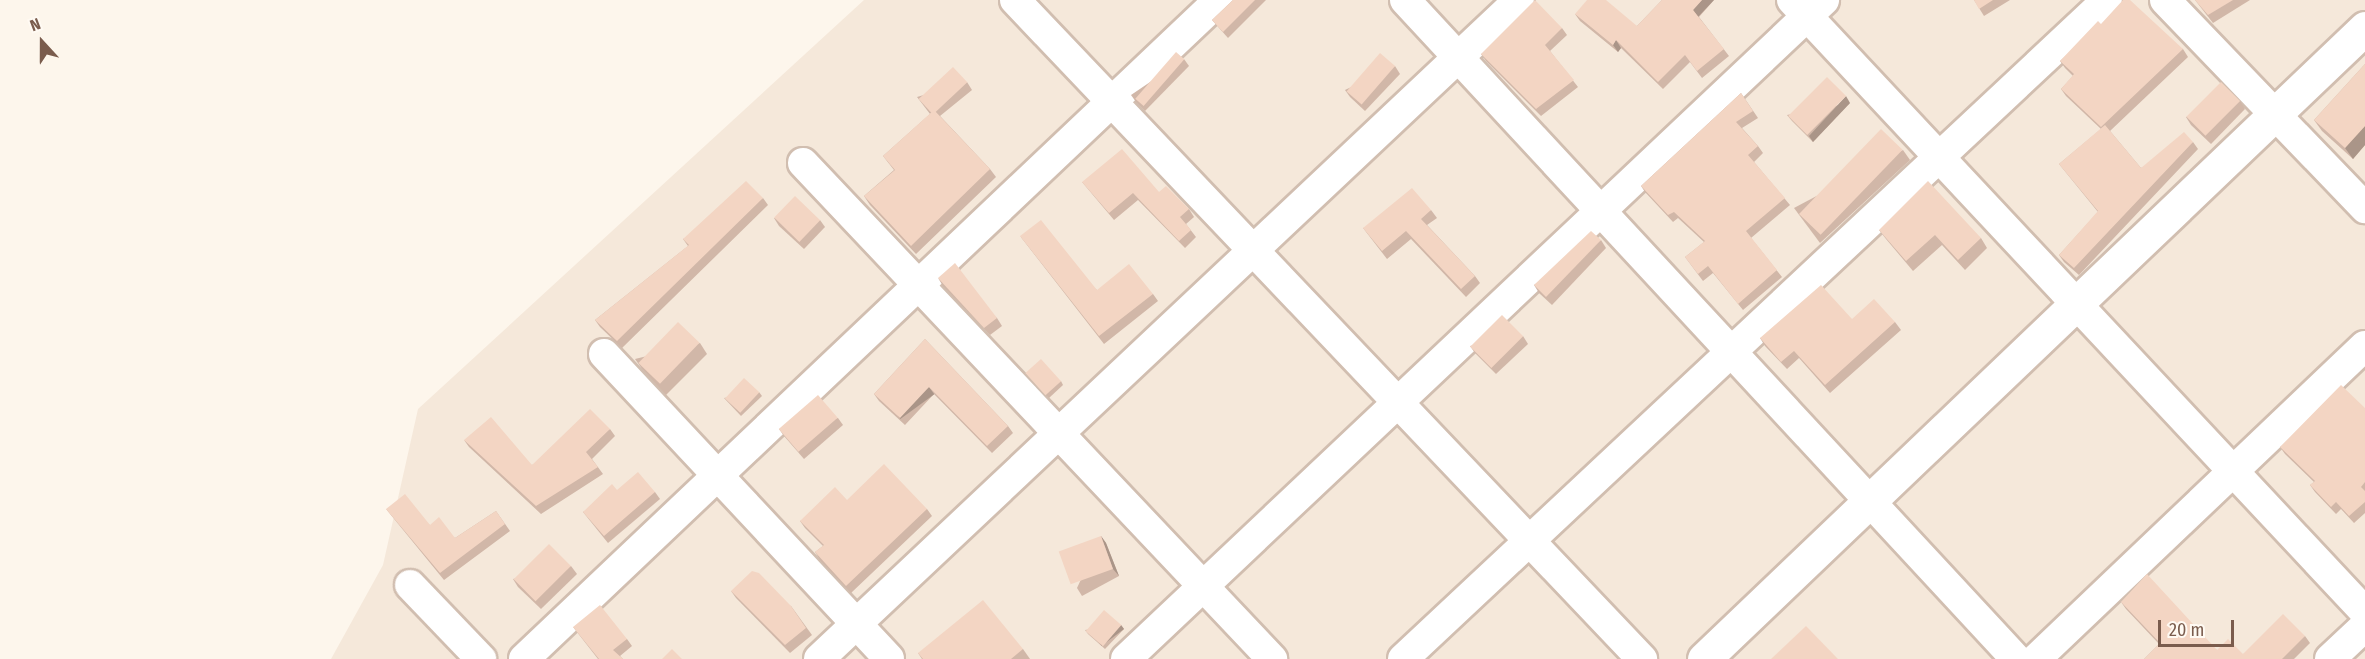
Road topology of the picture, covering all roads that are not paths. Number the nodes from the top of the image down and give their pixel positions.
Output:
1 (1015, 0) edge
2 (1219, 0) edge
3 (1405, 0) edge
4 (1519, 0) edge
5 (2107, 0) edge
6 (2165, 0) edge
7 (1808, 5) edge
8 (2365, 28) edge
9 (1458, 57) junction
10 (1112, 102) junction
11 (2272, 112) junction
12 (1939, 157) junction
13 (803, 163) dead end
14 (2365, 208) edge
15 (1601, 211) junction
16 (1253, 250) junction
17 (919, 285) junction
18 (2075, 302) junction
19 (2365, 346) edge
20 (1731, 352) junction
21 (604, 354) dead end
22 (1398, 402) junction
23 (1059, 433) junction
24 (2233, 471) junction
25 (717, 476) junction
26 (1869, 500) junction
27 (1530, 541) junction
28 (410, 585) dead end
29 (1203, 586) junction
30 (2365, 612) edge
31 (856, 624) junction
32 (2365, 626) edge
33 (481, 659) edge
34 (524, 659) edge
35 (819, 659) edge
36 (889, 659) edge
37 (1126, 659) edge
38 (1272, 659) edge
39 (1403, 659) edge
40 (1642, 659) edge
41 (1704, 659) edge
42 (2016, 659) edge
43 (2036, 659) edge
44 (2330, 659) edge

1 - 10 street
2 - 10 street
3 - 9 street
4 - 9 street
5 - 12 street
6 - 11 street
7 - 12 street
7 - 15 street
8 - 11 street
9 - 15 street
9 - 16 street
10 - 16 street
10 - 17 street
11 - 14 street
11 - 18 street
12 - 18 street
12 - 20 street
13 - 17 street
15 - 20 street
15 - 22 street
16 - 22 street
16 - 23 street
17 - 23 street
17 - 25 street
18 - 24 street
18 - 26 street
19 - 24 street
20 - 26 street
20 - 27 street
21 - 25 street
22 - 27 street
22 - 29 street
23 - 29 street
23 - 31 street
24 - 30 street
24 - 43 street
25 - 31 street
25 - 34 street
26 - 41 street
26 - 42 street
27 - 39 street
27 - 40 street
28 - 33 street
29 - 37 street
29 - 38 street
31 - 35 street
31 - 36 street
32 - 44 street

